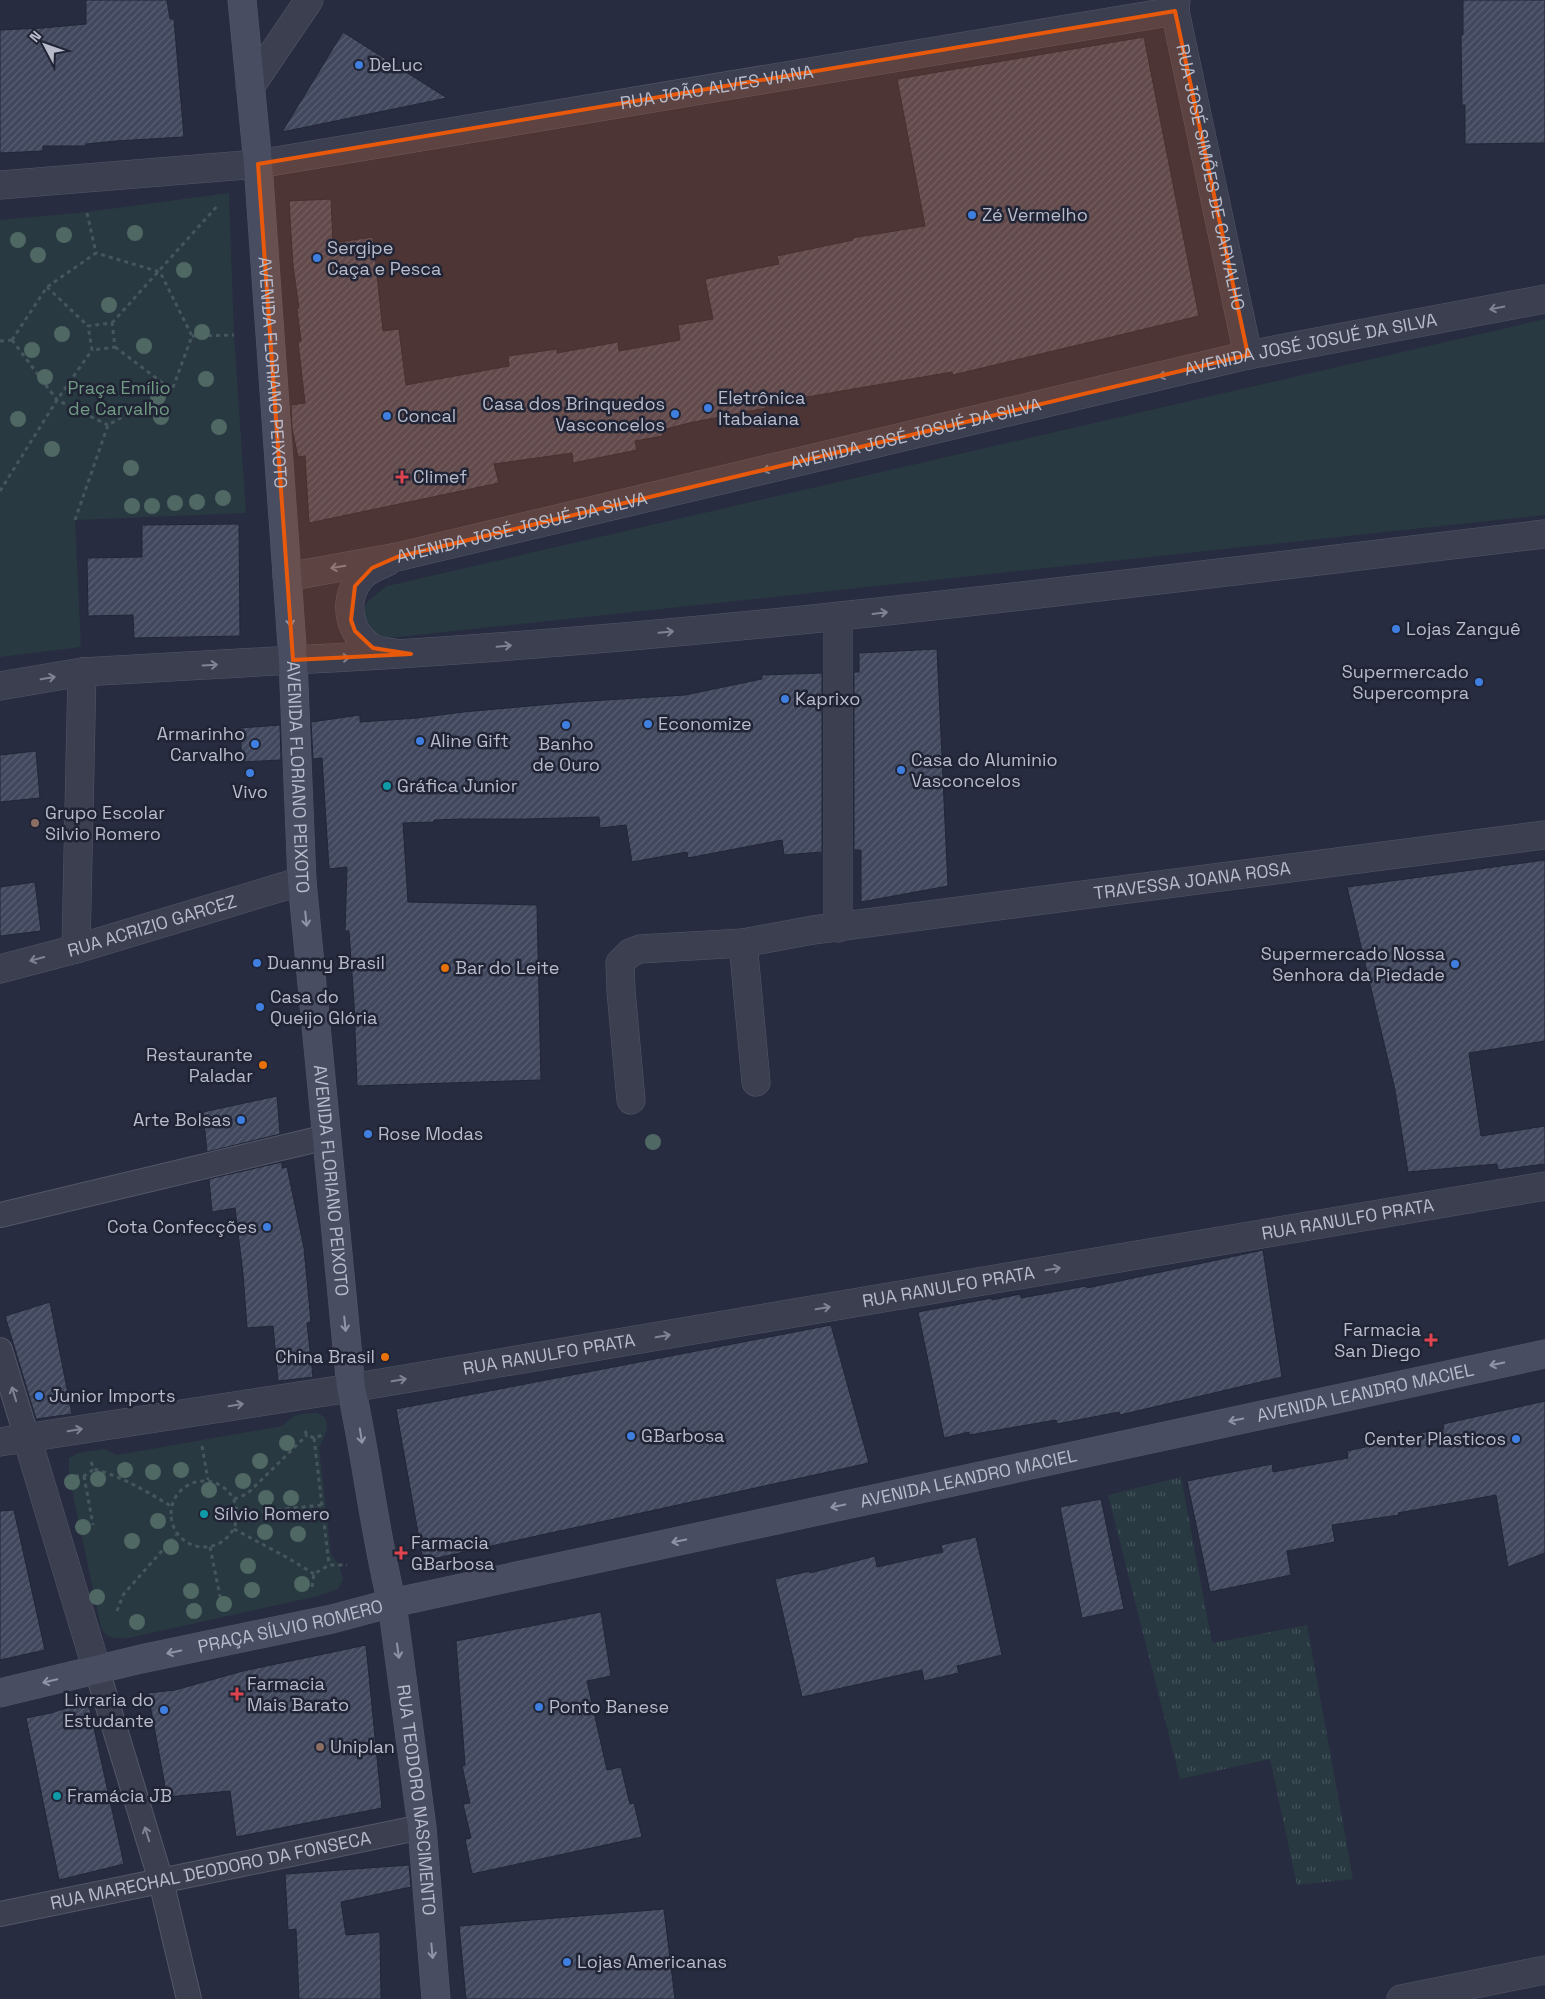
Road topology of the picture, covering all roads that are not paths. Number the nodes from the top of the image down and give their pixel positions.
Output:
1 (242, 0) edge
2 (309, 0) edge
3 (1176, 6) edge
4 (250, 87) junction
5 (258, 164) junction
6 (0, 185) edge
7 (1545, 300) edge
8 (1248, 356) junction
9 (1545, 534) edge
10 (397, 557) junction
11 (287, 576) junction
12 (838, 618) junction
13 (410, 654) junction
14 (293, 660) junction
15 (82, 672) junction
16 (0, 686) edge
17 (1545, 835) edge
18 (302, 881) junction
19 (838, 928) junction
20 (743, 943) junction
21 (76, 949) junction
22 (0, 969) edge
23 (756, 1082) dead end
24 (631, 1100) dead end
25 (327, 1137) junction
26 (1545, 1186) edge
27 (0, 1216) edge
28 (0, 1350) edge
29 (1545, 1354) edge
30 (351, 1388) junction
31 (27, 1438) junction
32 (0, 1442) edge
33 (392, 1602) junction
34 (97, 1670) junction
35 (0, 1693) edge
36 (422, 1827) junction
37 (161, 1881) junction
38 (0, 1914) edge
39 (1545, 1970) edge
40 (189, 1999) edge
41 (436, 1999) edge
42 (1401, 1999) edge

1 - 4 main road, AVENIDA FLORIANO PEIXOTO
2 - 4 street
3 - 5 street, RUA JOÃO ALVES VIANA
3 - 8 street, RUA JOSÉ SIMÕES DE CARVALHO
4 - 5 main road, AVENIDA FLORIANO PEIXOTO
5 - 6 street, RUA JOÃO ALVES VIANA
5 - 11 main road, AVENIDA FLORIANO PEIXOTO
7 -> 8 street, AVENIDA JOSÉ JOSUÉ DA SILVA
8 -> 10 street, AVENIDA JOSÉ JOSUÉ DA SILVA
12 -> 9 street
10 -> 11 street, AVENIDA JOSÉ JOSUÉ DA SILVA
10 - 13 street
11 -> 14 main road, AVENIDA FLORIANO PEIXOTO
13 -> 12 street
12 - 19 street
14 -> 13 street
15 -> 14 street
14 - 18 main road, AVENIDA FLORIANO PEIXOTO
16 -> 15 street
15 - 21 street
17 - 19 street, TRAVESSA JOANA ROSA
18 - 21 street, RUA ACRIZIO GARCEZ
18 -> 25 main road, AVENIDA FLORIANO PEIXOTO
19 - 20 street, TRAVESSA JOANA ROSA
20 - 23 street
20 - 24 street, TRAVESSA JOANA ROSA
21 -> 22 street, RUA ACRIZIO GARCEZ
25 - 27 lane
25 -> 30 main road, AVENIDA FLORIANO PEIXOTO
30 -> 26 street, RUA RANULFO PRATA
31 -> 28 lane
29 -> 33 main road, AVENIDA LEANDRO MACIEL
31 -> 30 street
30 -> 33 main road, PRAÇA SÍLVIO ROMERO
31 - 32 street
31 - 34 street
33 -> 34 main road, PRAÇA SÍLVIO ROMERO
33 -> 36 main road, RUA TEODORO NASCIMENTO
34 -> 35 main road, PRAÇA SÍLVIO ROMERO
37 -> 34 lane
36 - 37 lane, RUA MARECHAL DEODORO DA FONSECA
36 -> 41 main road, RUA TEODORO NASCIMENTO
37 - 38 lane, RUA MARECHAL DEODORO DA FONSECA
37 - 40 lane
39 - 42 street

